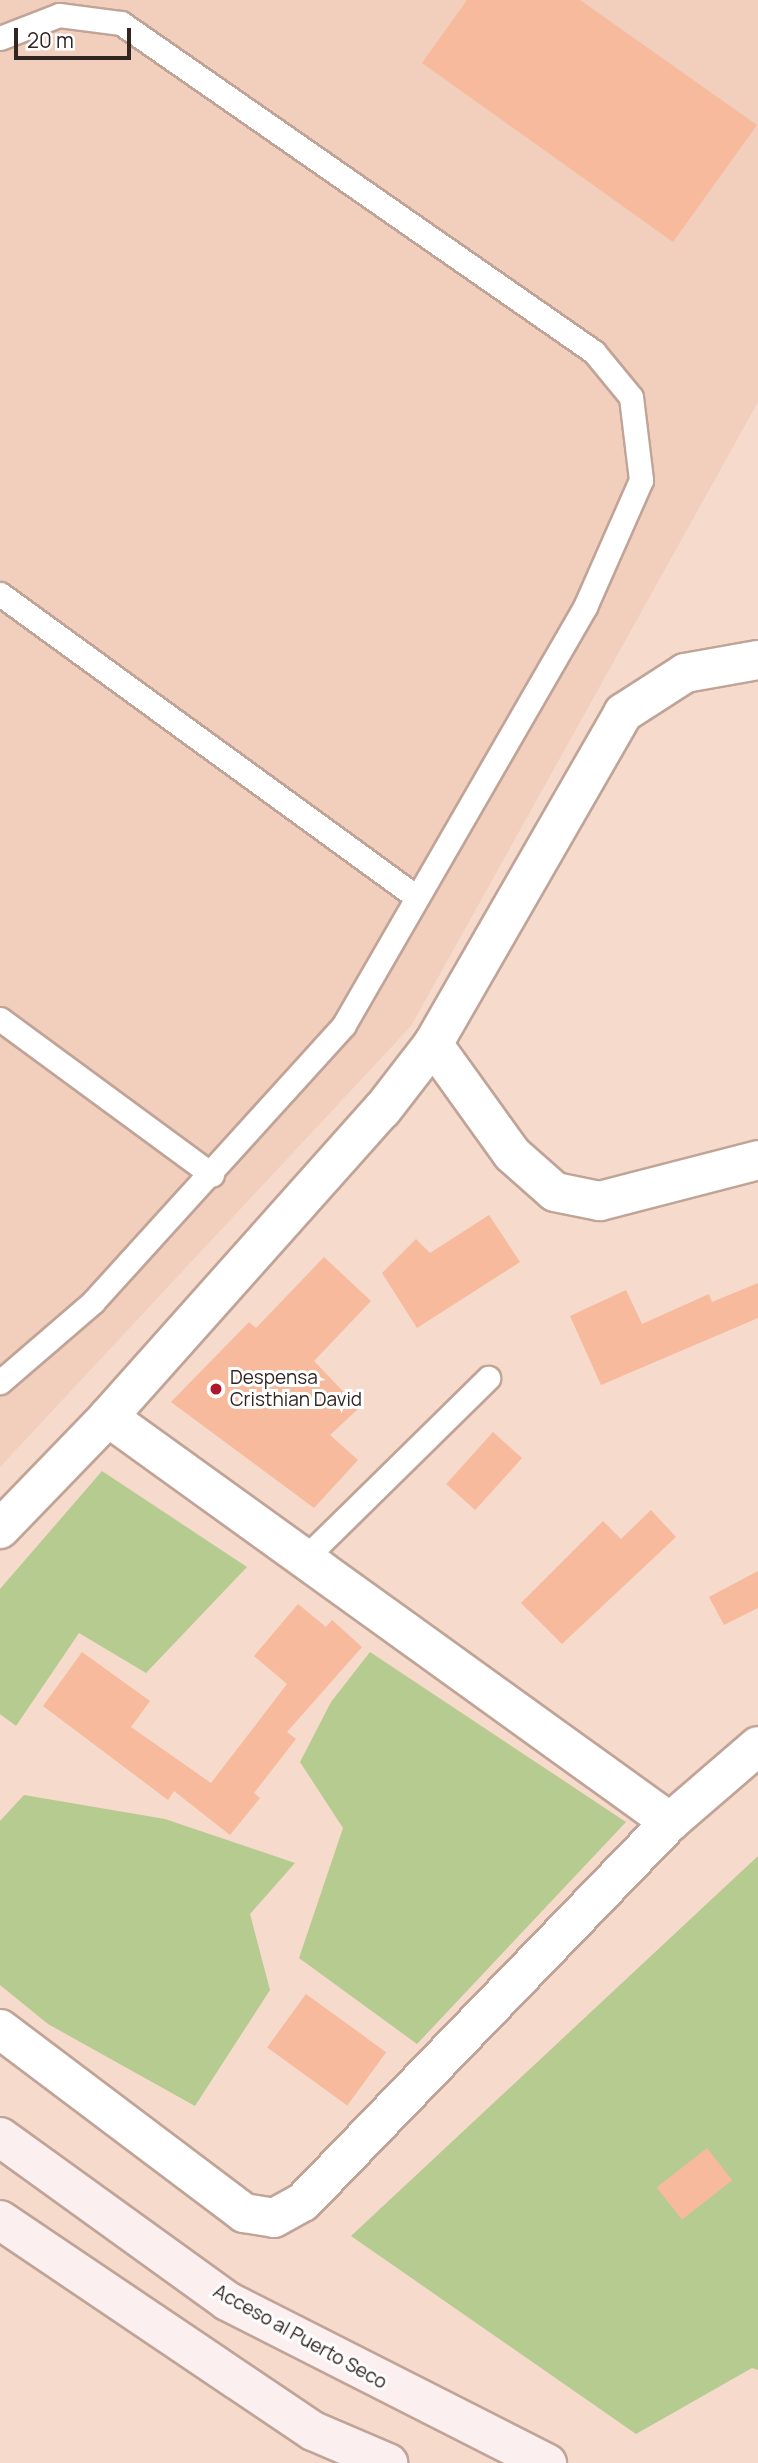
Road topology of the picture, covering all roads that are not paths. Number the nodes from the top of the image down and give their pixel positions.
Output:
1 (0, 38) edge
2 (0, 594) edge
3 (758, 660) edge
4 (415, 896) junction
5 (0, 1019) edge
6 (433, 1044) junction
7 (758, 1160) edge
8 (212, 1175) junction
9 (488, 1378) dead end
10 (0, 1381) edge
11 (108, 1417) junction
12 (0, 1529) edge
13 (305, 1558) junction
14 (758, 1746) edge
15 (670, 1822) junction
16 (0, 2029) edge
17 (0, 2137) edge
18 (0, 2220) edge
19 (388, 2463) edge
20 (547, 2463) edge

1 - 4 lane
2 - 4 lane
3 - 6 street
4 - 8 lane
5 - 8 lane
6 - 7 street
6 - 11 street
8 - 10 lane
9 - 13 lane
11 - 12 street
11 - 13 street
13 - 15 street
14 - 15 street
15 - 16 street
17 - 20 main road, Acceso al Puerto Seco
18 - 19 main road

